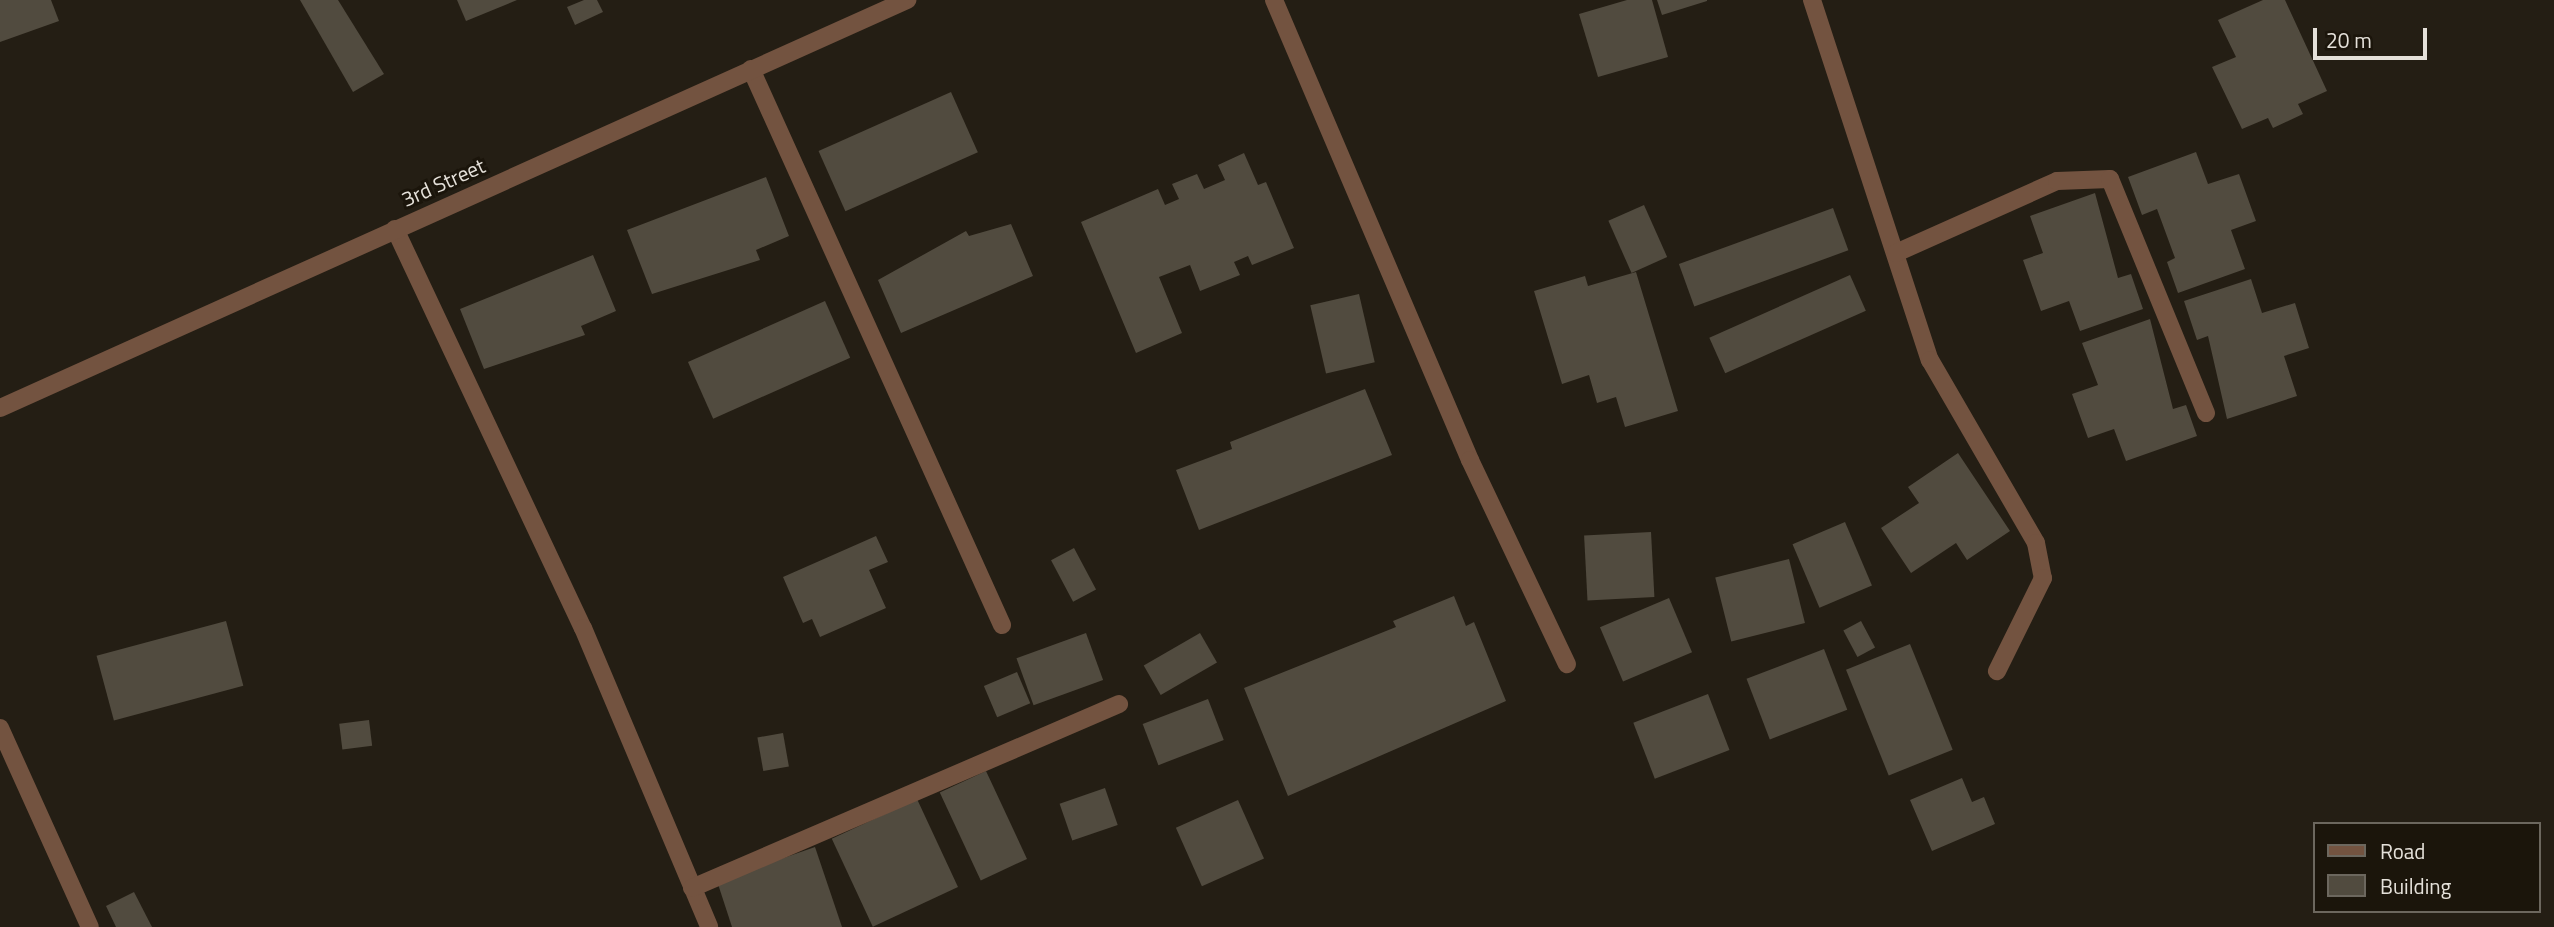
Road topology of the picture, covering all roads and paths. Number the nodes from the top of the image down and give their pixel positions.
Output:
1 (907, 0) edge
2 (1274, 0) edge
3 (1812, 0) edge
4 (751, 69) junction
5 (395, 229) junction
6 (1896, 253) junction
7 (0, 408) edge
8 (2206, 413) dead end
9 (1002, 625) dead end
10 (1567, 664) dead end
11 (1997, 671) dead end
12 (1119, 704) dead end
13 (0, 728) edge
14 (692, 888) junction
15 (90, 927) edge
16 (709, 927) edge

1 - 4 street, 3rd Street
2 - 10 street
3 - 6 street
4 - 5 street, 3rd Street
4 - 9 street
5 - 7 street, 3rd Street
5 - 14 street
6 - 8 street
6 - 11 street
12 - 14 street
13 - 15 street
14 - 16 street

